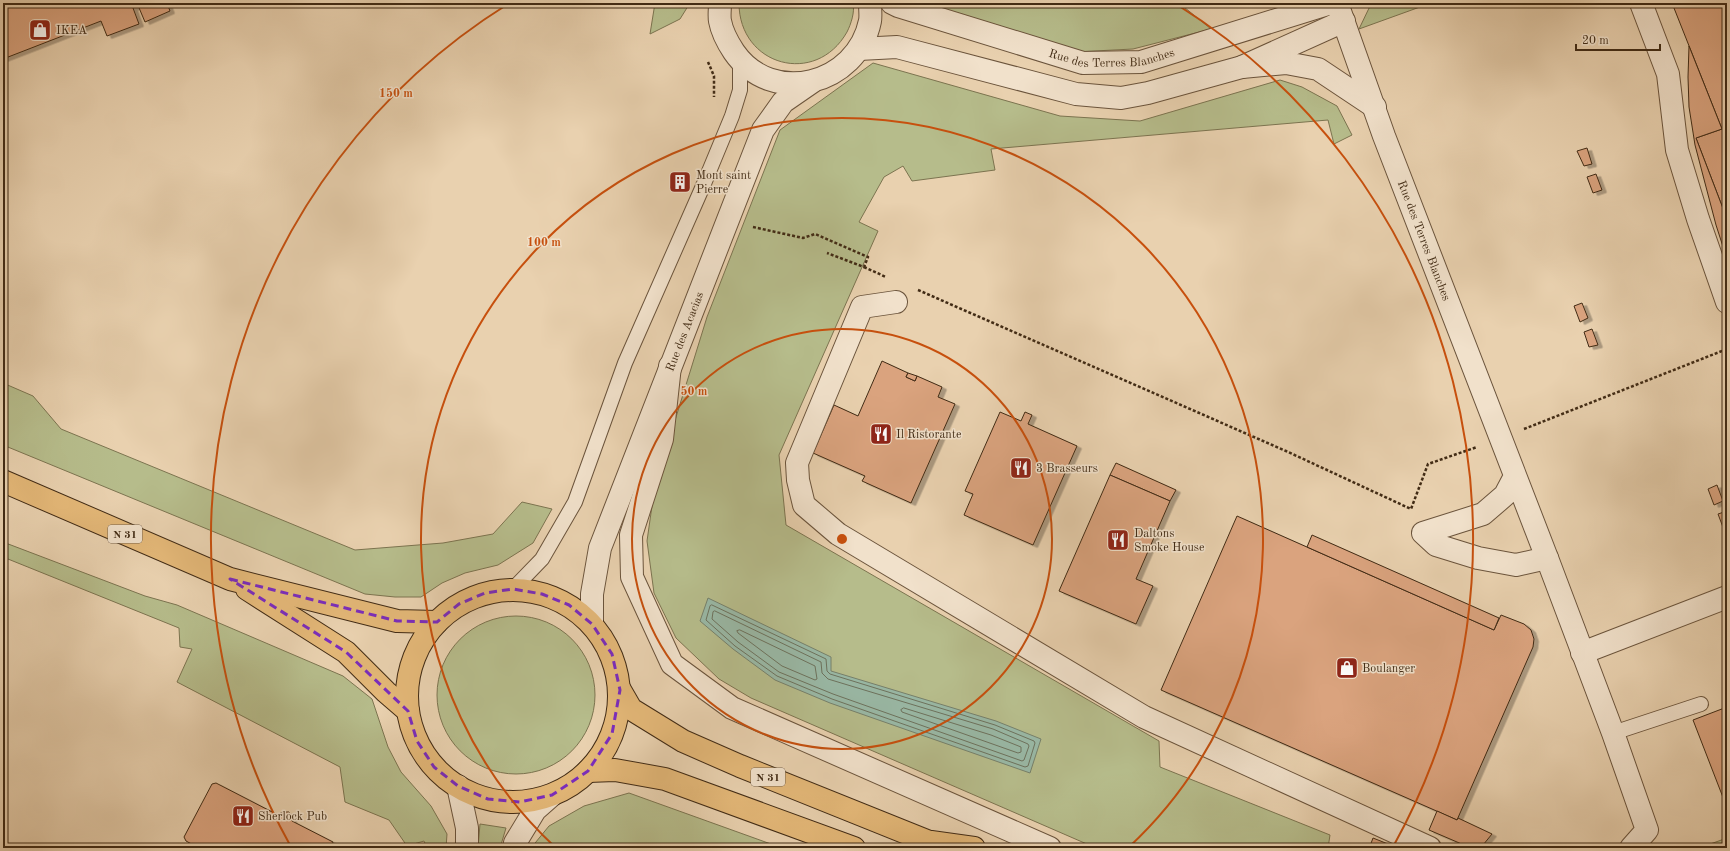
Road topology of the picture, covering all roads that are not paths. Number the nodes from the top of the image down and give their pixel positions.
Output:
1 (720, 3) edge
2 (870, 3) edge
3 (892, 3) edge
4 (1331, 3) edge
5 (1641, 3) edge
6 (1341, 12) edge
7 (859, 49) junction
8 (740, 61) junction
9 (1242, 67) junction
10 (812, 82) junction
11 (1375, 107) junction
12 (896, 302) dead end
13 (1727, 302) edge
14 (670, 366) junction
15 (1515, 476) junction
16 (9, 485) edge
17 (1547, 558) junction
18 (230, 578) junction
19 (513, 589) junction
20 (1727, 597) edge
21 (437, 622) junction
22 (592, 624) junction
23 (1582, 653) junction
24 (620, 690) junction
25 (1701, 704) dead end
26 (408, 711) junction
27 (1613, 733) junction
28 (588, 771) junction
29 (458, 786) junction
30 (552, 795) junction
31 (1651, 839) edge
32 (938, 845) edge
33 (467, 848) edge
34 (514, 848) edge
35 (854, 848) edge
36 (974, 848) edge
37 (1050, 848) edge
38 (1430, 848) edge
39 (1631, 848) edge

1 - 8 street
2 - 7 street
3 - 4 street, Rue des Terres Blanches
5 - 13 street
6 - 9 street
6 - 11 street, Rue des Terres Blanches
7 - 9 street
7 - 10 street
8 - 10 street
8 - 19 lane
9 - 11 street
10 - 14 street, Rue des Acacias
11 - 15 street, Rue des Terres Blanches
12 - 38 street
14 - 22 street, Rue des Acacias
14 - 37 street
15 - 17 street, Rue des Terres Blanches
15 - 17 street
16 - 18 main road, N 31
17 - 23 street, Rue des Terres Blanches
18 - 21 main road, N 31
18 - 26 main road, N 31
19 - 21 main road
19 - 22 main road
20 - 23 street
21 - 26 main road
22 - 24 main road
23 - 27 street, Rue des Terres Blanches
24 - 28 main road
24 - 32 main road, N 31
25 - 27 lane
26 - 29 main road
27 - 31 street, Rue des Terres Blanches
28 - 30 main road
28 - 35 main road
29 - 30 main road
29 - 33 street
30 - 34 street
31 - 39 street
32 - 36 main road

